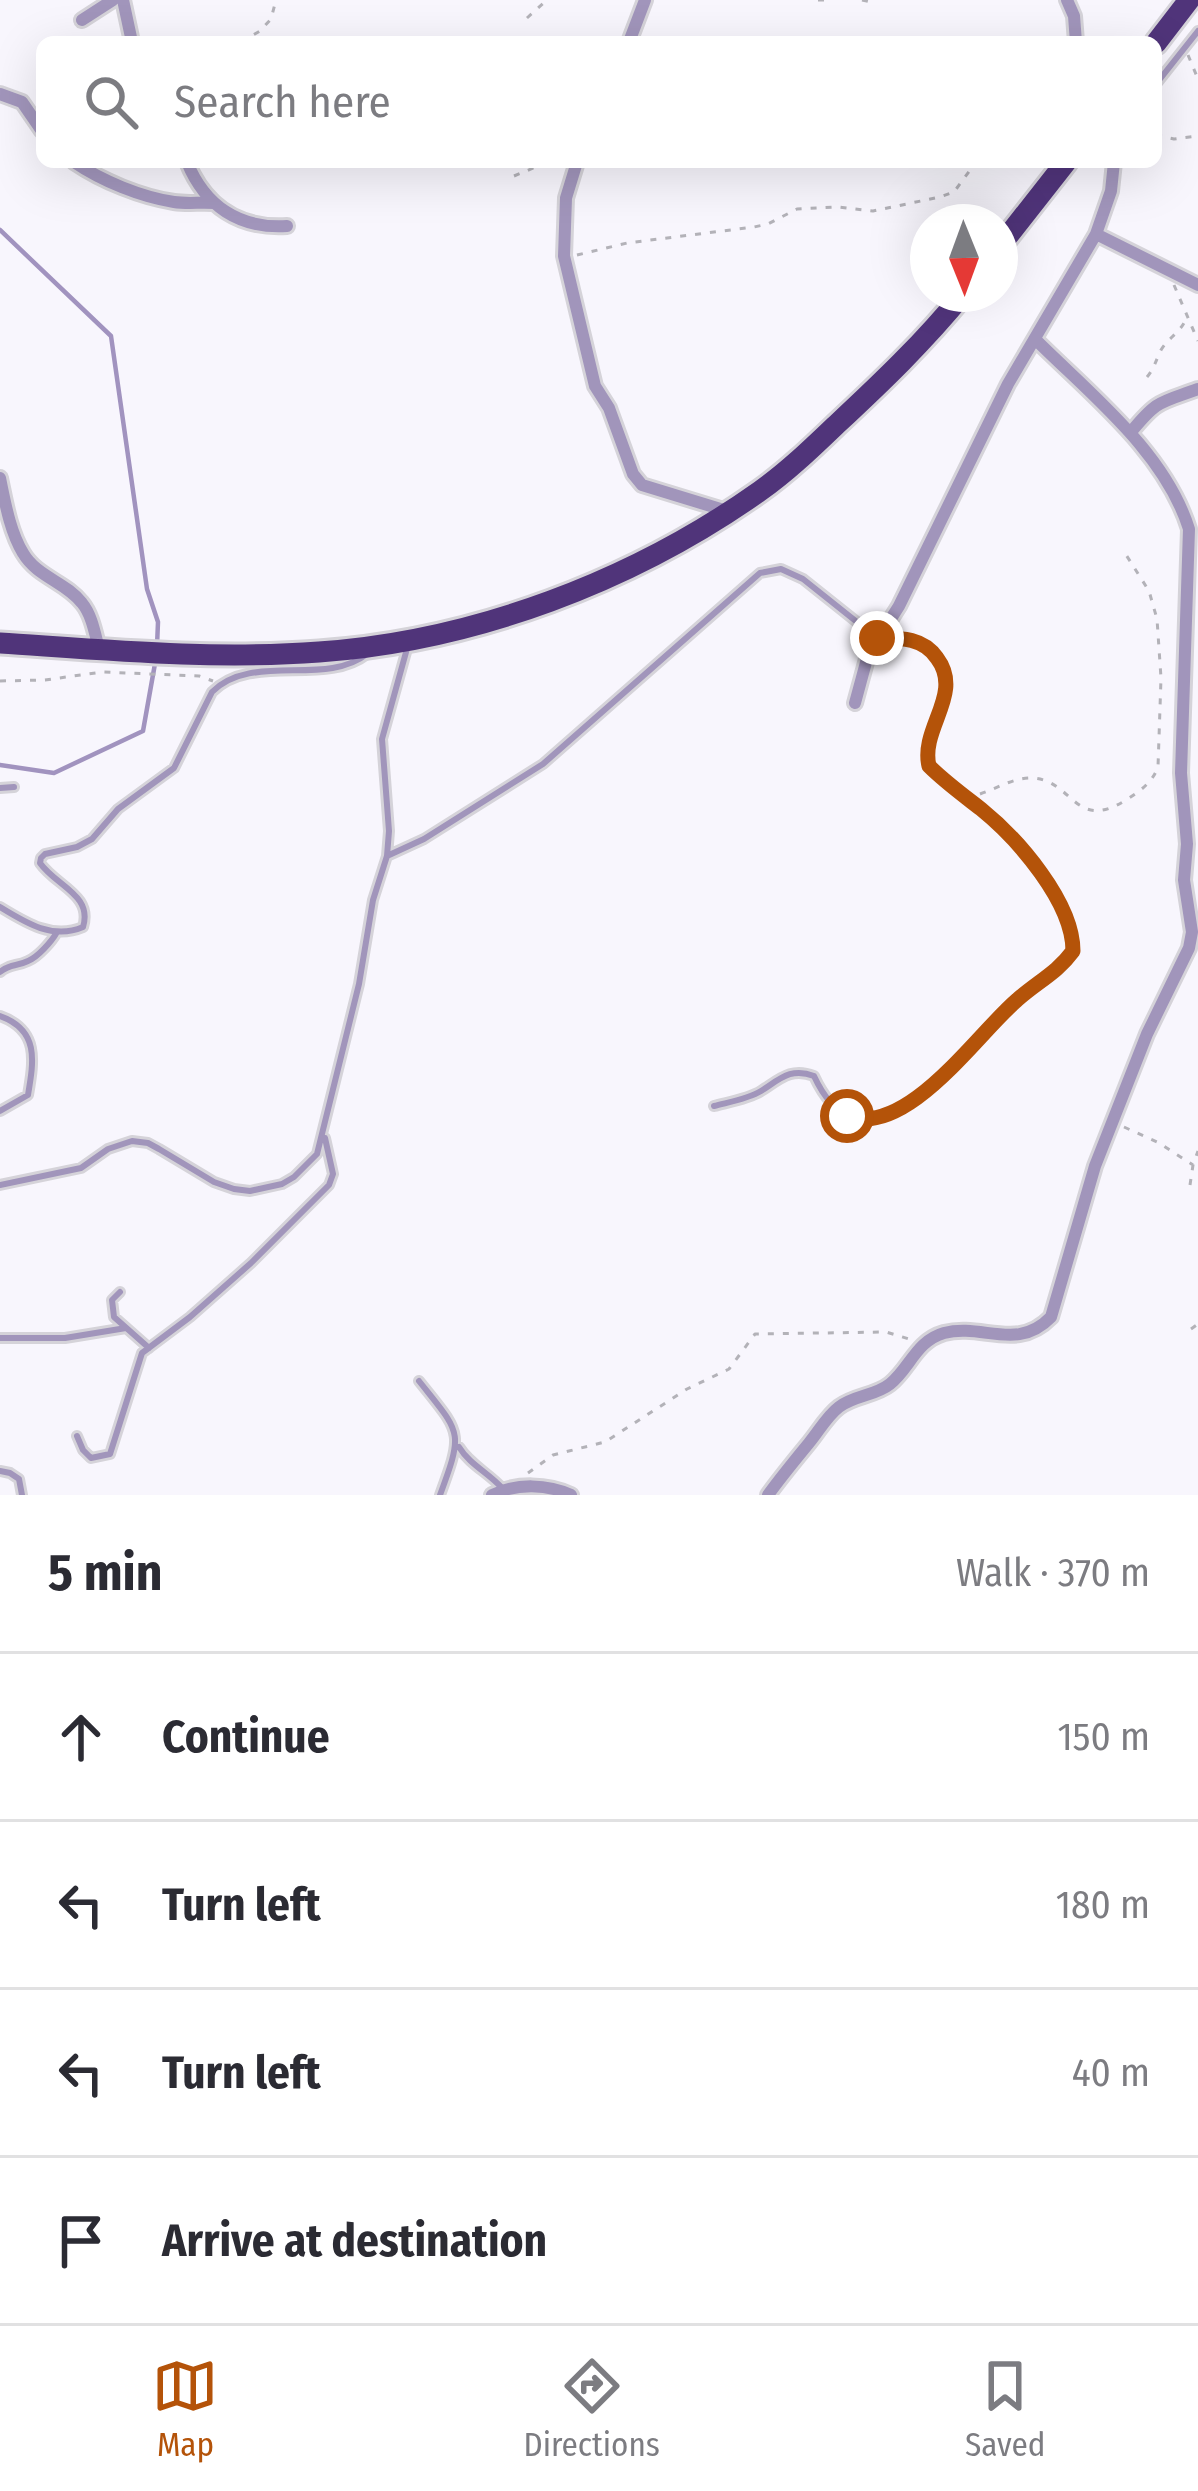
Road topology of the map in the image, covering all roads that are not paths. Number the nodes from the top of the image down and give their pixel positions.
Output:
1 (113, 0) edge
2 (123, 0) edge
3 (645, 0) edge
4 (1067, 0) edge
5 (1189, 0) edge
6 (82, 20) dead end
7 (1198, 31) edge
8 (131, 36) edge
9 (631, 36) edge
10 (1076, 36) edge
11 (1161, 36) edge
12 (1162, 77) edge
13 (0, 94) edge
14 (36, 122) edge
15 (83, 168) edge
16 (190, 168) edge
17 (575, 168) edge
18 (1061, 168) edge
19 (1113, 168) edge
20 (214, 202) junction
21 (1018, 223) edge
22 (286, 226) dead end
23 (1096, 234) junction
24 (1198, 285) edge
25 (948, 312) edge
26 (1035, 339) junction
27 (1198, 389) edge
28 (1131, 432) junction
29 (0, 478) edge
30 (727, 511) junction
31 (877, 638) junction
32 (409, 641) junction
33 (0, 643) edge
34 (373, 646) junction
35 (99, 649) junction
36 (855, 703) dead end
37 (14, 787) dead end
38 (0, 788) edge
39 (1191, 788) edge
40 (387, 856) junction
41 (0, 907) edge
42 (57, 932) junction
43 (0, 972) edge
44 (0, 1016) edge
45 (714, 1106) dead end
46 (0, 1111) edge
47 (324, 1134) junction
48 (0, 1185) edge
49 (119, 1292) dead end
50 (126, 1328) junction
51 (0, 1338) edge
52 (149, 1348) junction
53 (419, 1381) dead end
54 (77, 1436) dead end
55 (457, 1445) junction
56 (0, 1471) edge
57 (498, 1492) edge
58 (22, 1495) edge
59 (440, 1495) edge
60 (572, 1495) edge
61 (768, 1495) edge

1 - 6 street
2 - 8 street
3 - 9 street
4 - 10 street
5 - 11 highway
7 - 12 lane
13 - 14 street
15 - 20 street
16 - 20 street
17 - 30 street
18 - 21 highway
19 - 23 street
20 - 22 street
23 - 24 street
23 - 26 street
25 - 30 highway
26 - 28 street
26 - 31 street
27 - 28 street
28 - 39 street
29 - 35 street
30 - 32 highway
31 - 36 street
31 - 40 lane
31 - 45 lane
32 - 34 highway
32 - 40 lane
33 - 35 highway
34 - 35 highway
34 - 42 lane
37 - 38 lane
39 - 61 street
40 - 47 lane
41 - 42 lane
42 - 43 lane
44 - 46 lane
47 - 48 lane
47 - 52 lane
49 - 50 lane
50 - 51 lane
50 - 52 lane
52 - 54 lane
53 - 55 lane
55 - 57 lane
55 - 59 lane
56 - 58 lane
57 - 60 street

